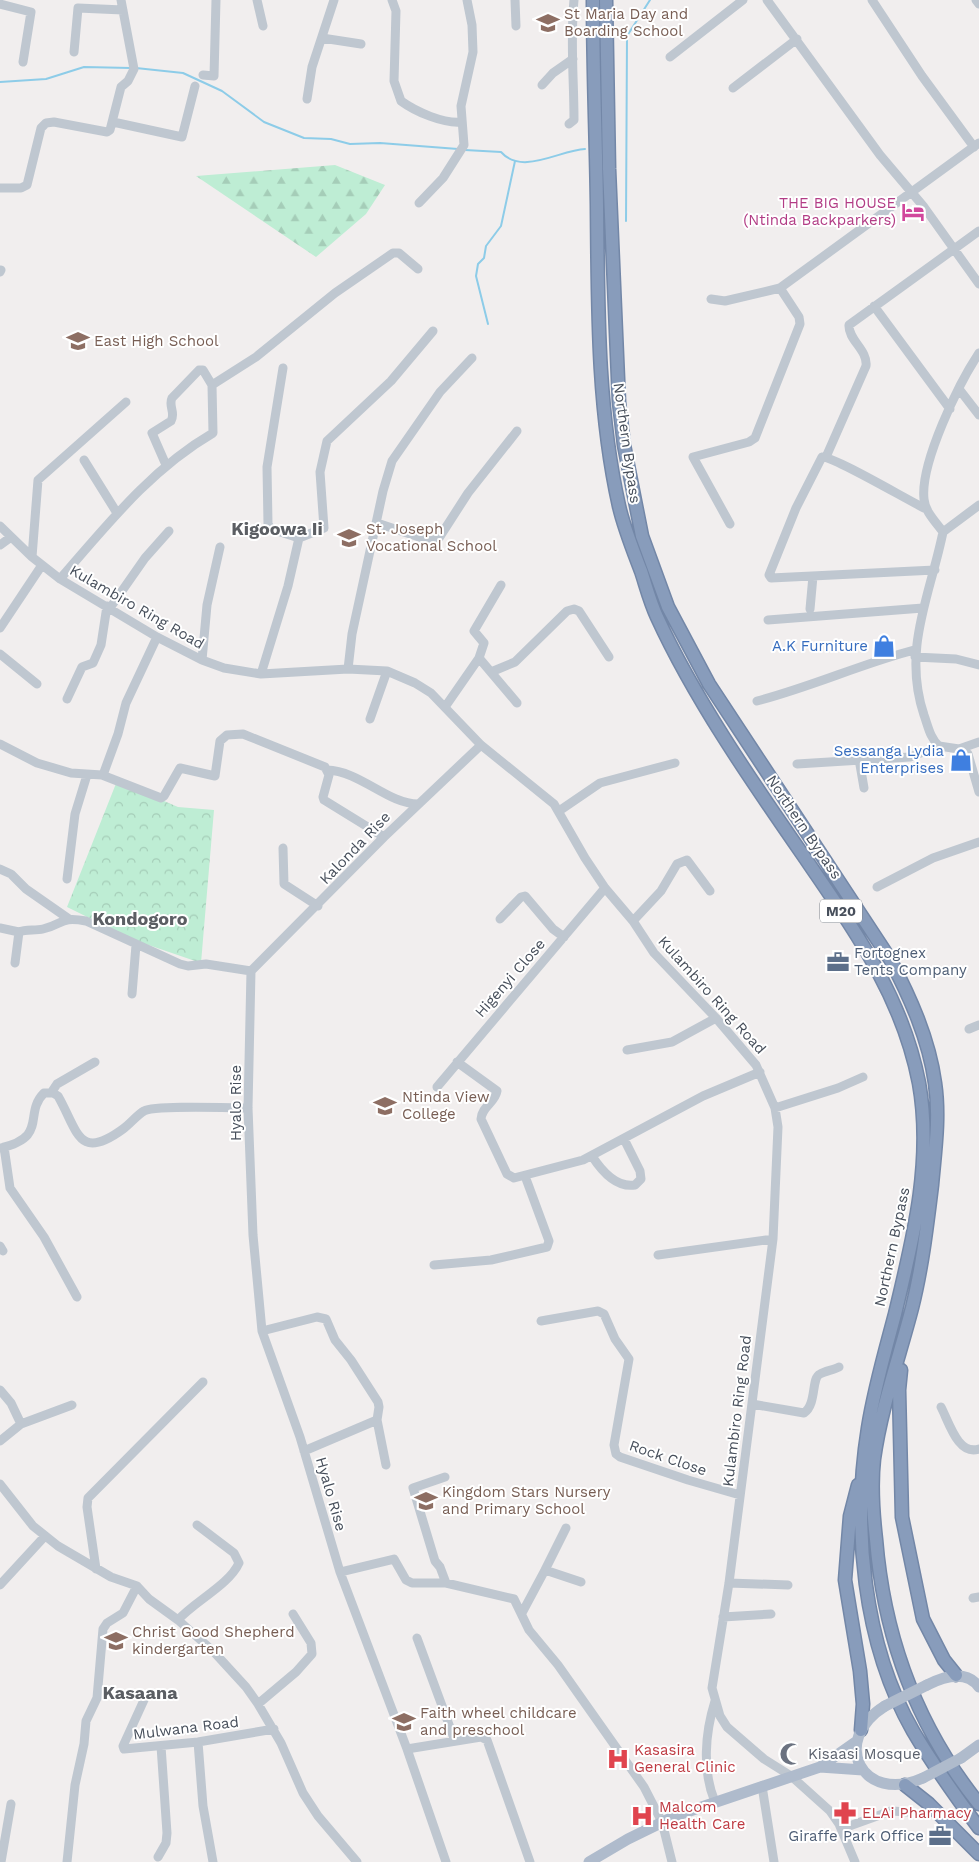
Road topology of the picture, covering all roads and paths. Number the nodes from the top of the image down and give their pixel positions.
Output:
1 (121, 0) edge
2 (216, 0) edge
3 (257, 0) edge
4 (334, 0) edge
5 (392, 0) edge
6 (467, 0) edge
7 (515, 0) edge
8 (574, 0) edge
9 (593, 0) edge
10 (606, 0) edge
11 (743, 0) edge
12 (768, 0) edge
13 (872, 0) edge
14 (976, 0) edge
15 (0, 4) edge
16 (979, 4) edge
17 (123, 10) junction
18 (263, 26) dead end
19 (516, 26) dead end
20 (322, 38) junction
21 (797, 39) junction
22 (361, 44) dead end
23 (74, 52) dead end
24 (670, 58) dead end
25 (573, 59) junction
26 (23, 62) dead end
27 (203, 75) dead end
28 (542, 85) dead end
29 (195, 86) dead end
30 (733, 88) dead end
31 (307, 99) dead end
32 (113, 122) junction
33 (462, 122) junction
34 (569, 124) dead end
35 (976, 145) edge
36 (0, 188) edge
37 (912, 193) junction
38 (420, 202) dead end
39 (979, 230) edge
40 (954, 249) junction
41 (418, 269) dead end
42 (979, 284) edge
43 (780, 288) junction
44 (711, 299) dead end
45 (874, 306) junction
46 (433, 331) dead end
47 (979, 353) edge
48 (472, 358) dead end
49 (283, 368) dead end
50 (212, 386) junction
51 (959, 389) junction
52 (126, 402) dead end
53 (950, 409) junction
54 (979, 415) edge
55 (517, 431) dead end
56 (826, 457) junction
57 (84, 460) dead end
58 (166, 465) junction
59 (979, 505) edge
60 (926, 509) junction
61 (117, 513) junction
62 (377, 523) junction
63 (730, 524) dead end
64 (0, 526) edge
65 (170, 531) dead end
66 (943, 532) junction
67 (11, 537) junction
68 (299, 538) junction
69 (0, 544) edge
70 (220, 547) dead end
71 (32, 557) junction
72 (42, 564) junction
73 (935, 570) junction
74 (813, 576) junction
75 (60, 579) junction
76 (501, 585) dead end
77 (109, 607) junction
78 (923, 608) junction
79 (810, 609) dead end
80 (768, 620) dead end
81 (0, 628) edge
82 (157, 637) junction
83 (915, 653) junction
84 (0, 654) edge
85 (609, 657) dead end
86 (479, 658) junction
87 (202, 660) junction
88 (979, 665) edge
89 (348, 669) junction
90 (387, 671) junction
91 (491, 672) junction
92 (261, 674) junction
93 (37, 684) dead end
94 (67, 700) dead end
95 (757, 701) dead end
96 (517, 703) dead end
97 (445, 707) junction
98 (370, 719) dead end
99 (979, 742) edge
100 (0, 744) edge
101 (481, 745) junction
102 (939, 746) junction
103 (959, 749) junction
104 (859, 759) junction
105 (675, 763) dead end
106 (797, 764) dead end
107 (327, 770) junction
108 (87, 775) junction
109 (103, 775) junction
110 (864, 788) dead end
111 (979, 792) edge
112 (418, 804) junction
113 (560, 811) junction
114 (384, 836) junction
115 (979, 842) edge
116 (283, 848) dead end
117 (0, 869) edge
118 (67, 879) dead end
119 (878, 887) dead end
120 (605, 888) junction
121 (710, 891) dead end
122 (318, 906) junction
123 (68, 919) junction
124 (500, 919) dead end
125 (633, 921) junction
126 (0, 928) edge
127 (19, 932) junction
128 (564, 937) junction
129 (136, 945) junction
130 (15, 963) dead end
131 (251, 971) junction
132 (132, 994) dead end
133 (716, 1018) junction
134 (979, 1025) edge
135 (969, 1030) dead end
136 (627, 1050) dead end
137 (95, 1062) dead end
138 (457, 1062) junction
139 (760, 1072) junction
140 (863, 1077) dead end
141 (437, 1086) dead end
142 (51, 1093) junction
143 (248, 1108) junction
144 (775, 1108) junction
145 (624, 1139) junction
146 (2, 1148) edge
147 (592, 1156) junction
148 (526, 1176) junction
149 (773, 1239) junction
150 (658, 1255) dead end
151 (434, 1266) dead end
152 (78, 1297) dead end
153 (541, 1320) dead end
154 (262, 1331) junction
155 (903, 1340) junction
156 (839, 1367) dead end
157 (203, 1382) dead end
158 (0, 1390) edge
159 (752, 1404) junction
160 (72, 1405) dead end
161 (941, 1408) dead end
162 (377, 1420) junction
163 (21, 1424) junction
164 (0, 1441) edge
165 (979, 1449) edge
166 (304, 1451) junction
167 (386, 1465) dead end
168 (864, 1465) junction
169 (445, 1477) dead end
170 (0, 1484) edge
171 (740, 1495) junction
172 (197, 1526) dead end
173 (566, 1528) dead end
174 (45, 1536) junction
175 (96, 1569) junction
176 (544, 1570) junction
177 (340, 1572) junction
178 (446, 1582) junction
179 (581, 1582) dead end
180 (729, 1583) junction
181 (0, 1585) edge
182 (788, 1585) dead end
183 (137, 1586) junction
184 (522, 1613) junction
185 (293, 1614) dead end
186 (771, 1614) dead end
187 (723, 1617) junction
188 (178, 1620) junction
189 (417, 1638) dead end
190 (956, 1675) junction
191 (978, 1685) edge
192 (144, 1700) dead end
193 (715, 1701) junction
194 (258, 1704) junction
195 (274, 1729) junction
196 (859, 1735) junction
197 (454, 1741) junction
198 (198, 1742) junction
199 (979, 1744) edge
200 (161, 1746) junction
201 (407, 1748) junction
202 (820, 1768) junction
203 (863, 1770) junction
204 (791, 1776) junction
205 (905, 1785) junction
206 (762, 1786) junction
207 (715, 1802) junction
208 (11, 1804) dead end
209 (979, 1804) edge
210 (908, 1812) dead end
211 (662, 1822) junction
212 (979, 1828) edge
213 (841, 1829) junction
214 (979, 1854) edge
215 (158, 1857) dead end
216 (3, 1861) edge
217 (67, 1862) edge
218 (213, 1862) edge
219 (357, 1862) edge
220 (446, 1862) edge
221 (530, 1862) edge
222 (589, 1862) edge
223 (672, 1862) edge
224 (774, 1862) edge
225 (854, 1862) edge

1 - 17 street
2 - 27 street
3 - 18 street
4 - 20 street
5 - 33 street
6 - 33 street
7 - 19 street
8 - 25 street
9 - 168 highway, Northern Bypass / M20
10 - 155 highway, Northern Bypass / M20
11 - 24 street
12 - 21 street
13 - 35 street
14 - 16 street
15 - 26 street
17 - 23 street
17 - 32 street
20 - 22 street
20 - 31 street
21 - 30 street
21 - 37 street
25 - 28 street
25 - 34 street
29 - 32 street
32 - 36 street
33 - 38 street
35 - 37 street
37 - 40 street
37 - 43 street
39 - 40 street
40 - 42 street
40 - 45 street
41 - 50 street
43 - 44 street
43 - 63 street
45 - 53 street
45 - 56 street
46 - 68 street
47 - 51 street
48 - 62 street
49 - 68 street
50 - 58 street
50 - 58 street
51 - 53 street
51 - 54 street
52 - 71 street
53 - 60 street
55 - 62 street
56 - 60 street
56 - 74 street
57 - 61 street
58 - 61 street
59 - 66 street
60 - 66 street
61 - 75 street
62 - 89 street
64 - 67 street, Kulambiro Ring Road
65 - 77 street
66 - 73 street
67 - 69 street
67 - 71 street, Kulambiro Ring Road
68 - 92 street
70 - 87 street
71 - 72 street, Kulambiro Ring Road
72 - 75 street, Kulambiro Ring Road
72 - 81 street
73 - 74 street
73 - 78 street
74 - 79 street
75 - 77 street, Kulambiro Ring Road
76 - 86 street
77 - 82 street, Kulambiro Ring Road
77 - 94 street
78 - 80 street
78 - 83 street
82 - 87 street, Kulambiro Ring Road
82 - 109 street
83 - 88 street
83 - 95 street
83 - 102 street
84 - 93 street
85 - 91 street
86 - 91 street
86 - 97 street
87 - 92 street, Kulambiro Ring Road
89 - 90 street, Kulambiro Ring Road
89 - 92 street, Kulambiro Ring Road
90 - 97 street, Kulambiro Ring Road
90 - 98 street
91 - 96 street
97 - 101 street, Kulambiro Ring Road
99 - 103 street
100 - 108 street
101 - 112 street, Kalonda Rise
101 - 113 street, Kulambiro Ring Road
102 - 103 street
102 - 104 street
103 - 111 street
104 - 106 street
104 - 110 street
105 - 113 street
107 - 109 street
107 - 112 street
107 - 114 street
108 - 109 street
108 - 118 street
112 - 114 street, Kalonda Rise
113 - 120 street, Kulambiro Ring Road
114 - 122 street, Kalonda Rise
115 - 119 street
116 - 122 street
117 - 123 street
120 - 125 street, Kulambiro Ring Road
120 - 128 street, Higenyi Close
121 - 125 street
122 - 131 street, Kalonda Rise
123 - 127 street
123 - 129 street
124 - 128 street
125 - 133 street, Kulambiro Ring Road
126 - 127 street
127 - 130 street
128 - 138 street, Higenyi Close
129 - 131 street
129 - 132 street
131 - 143 street, Hyalo Rise
133 - 136 street
133 - 139 street, Kulambiro Ring Road
134 - 135 street
137 - 142 street
138 - 141 street, Higenyi Close
138 - 148 street
139 - 144 street, Kulambiro Ring Road
139 - 145 street
140 - 144 street
142 - 143 street
142 - 146 street
143 - 154 street, Hyalo Rise
144 - 149 street, Kulambiro Ring Road
145 - 147 street
145 - 147 street
146 - 152 street
147 - 148 street
148 - 151 street
149 - 150 street
149 - 159 street, Kulambiro Ring Road
153 - 171 street, Rock Close
154 - 162 street
154 - 166 street, Hyalo Rise
155 - 190 highway
155 - 209 highway, Northern Bypass / M20
156 - 159 street
157 - 175 street
158 - 163 street
159 - 171 street, Kulambiro Ring Road
160 - 163 street
161 - 165 street
162 - 166 street
162 - 167 street
163 - 164 street
166 - 177 street, Hyalo Rise
168 - 196 highway
168 - 212 highway, Northern Bypass / M20
169 - 178 street
170 - 174 street
171 - 180 street, Kulambiro Ring Road
172 - 188 street
173 - 176 street
174 - 175 street
174 - 181 street
175 - 183 street
176 - 179 street
176 - 184 street
177 - 178 street
177 - 201 street, Hyalo Rise
178 - 184 street
180 - 182 street
180 - 187 street, Kulambiro Ring Road
183 - 188 street
183 - 217 street
184 - 211 street
185 - 194 street
186 - 187 street
187 - 193 street, Kulambiro Ring Road
188 - 194 street
189 - 197 street
190 - 191 main road
190 - 196 main road, bridge
192 - 200 street, Mulwana Road
193 - 204 street
193 - 207 street
194 - 195 street
195 - 198 street, Mulwana Road
195 - 219 street
196 - 202 main road
196 - 203 main road
197 - 201 street
197 - 221 street
198 - 200 street, Mulwana Road
198 - 218 street
199 - 205 main road, bridge
200 - 215 street
201 - 220 street, Hyalo Rise
202 - 203 main road
202 - 204 main road
203 - 205 main road
204 - 206 main road
204 - 213 street
205 - 214 highway
206 - 207 main road
206 - 224 street
207 - 211 main road
208 - 216 street
210 - 213 street
211 - 222 main road
211 - 223 street
213 - 225 street

